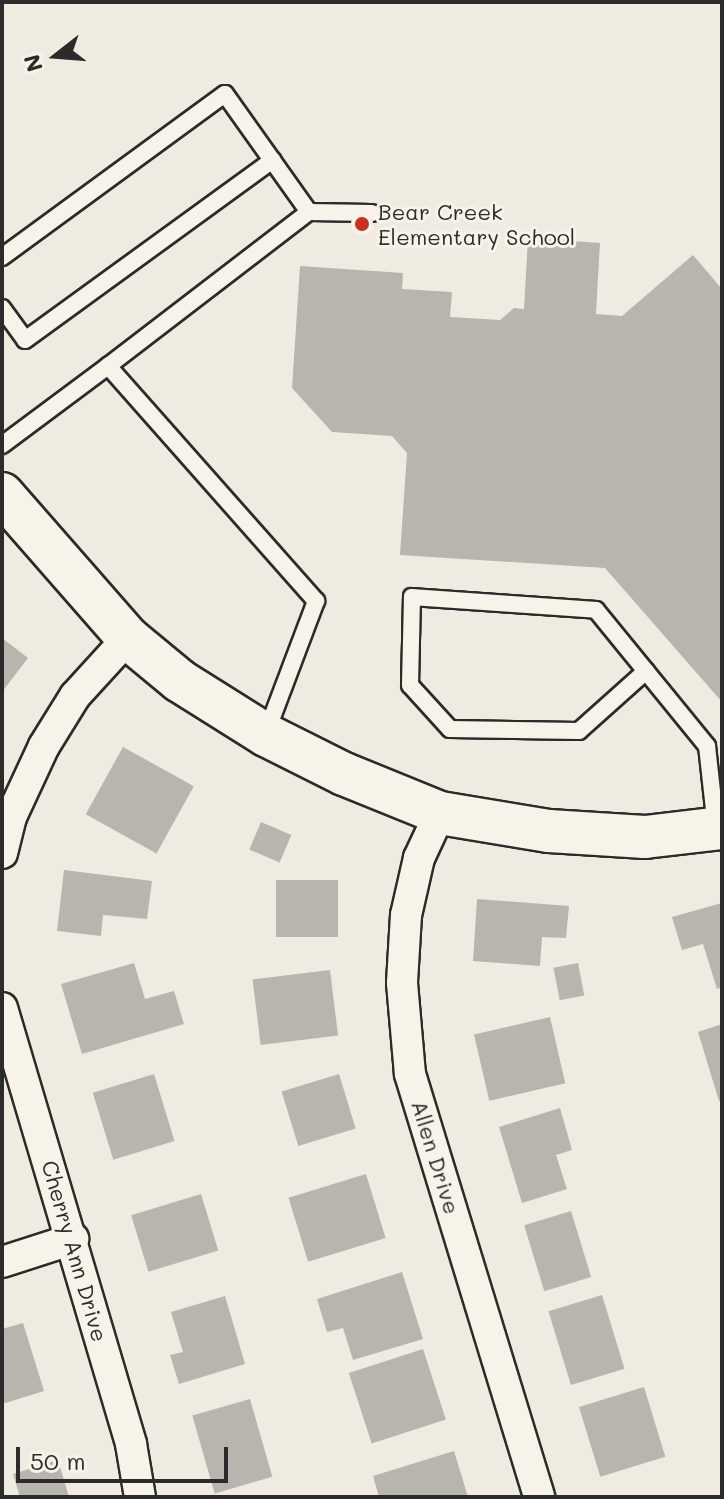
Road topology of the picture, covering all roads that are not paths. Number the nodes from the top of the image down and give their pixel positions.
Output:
1 (273, 160) junction
2 (309, 212) junction
3 (372, 213) dead end
4 (2, 257) edge
5 (2, 308) edge
6 (108, 366) junction
7 (2, 445) edge
8 (2, 494) edge
9 (128, 638) junction
10 (646, 671) junction
11 (266, 735) junction
12 (440, 813) junction
13 (719, 828) edge
14 (2, 853) edge
15 (2, 1008) edge
16 (73, 1239) junction
17 (2, 1262) edge
18 (140, 1497) edge
19 (539, 1497) edge

1 - 2 lane
1 - 4 lane
1 - 5 lane
2 - 3 lane
2 - 6 lane
6 - 7 lane
6 - 11 lane
8 - 9 street
9 - 11 street
9 - 14 street
10 - 10 lane
10 - 13 lane
11 - 12 street
12 - 13 street
12 - 19 street, Allen Drive
15 - 16 street, Cherry Ann Drive
16 - 17 street
16 - 18 street, Cherry Ann Drive

